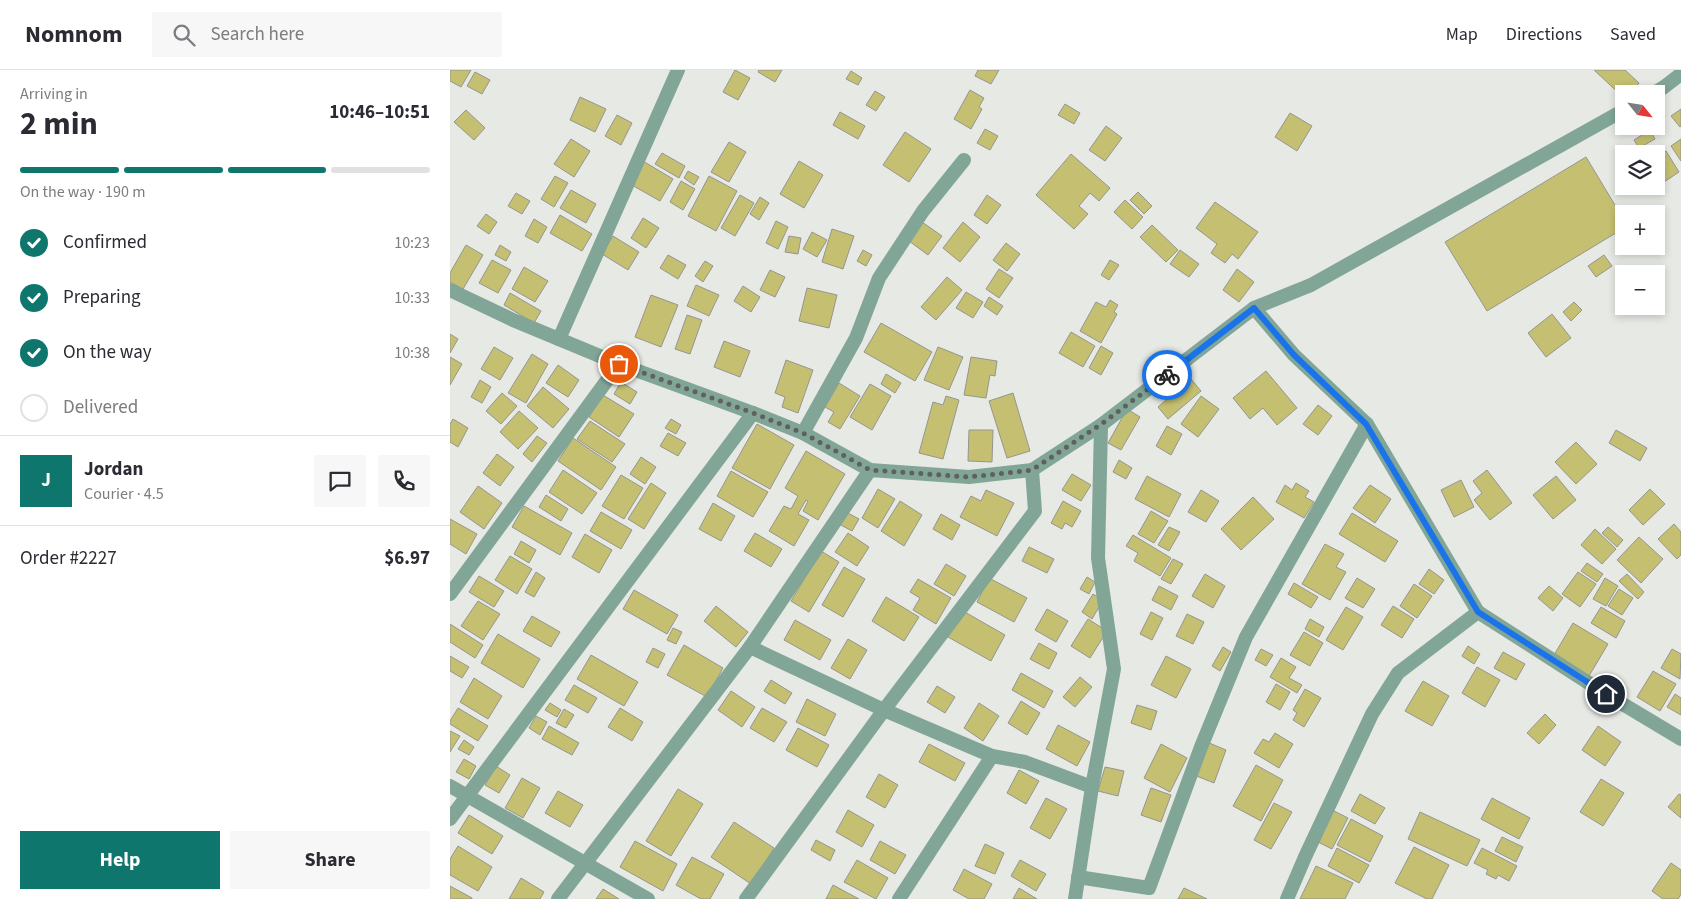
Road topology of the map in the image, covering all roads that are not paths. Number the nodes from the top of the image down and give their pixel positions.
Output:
1 (678, 70) edge
2 (1681, 74) edge
3 (1665, 87) edge
4 (1615, 115) edge
5 (964, 160) dead end
6 (450, 290) edge
7 (1254, 308) junction
8 (559, 340) junction
9 (619, 364) junction
10 (753, 413) junction
11 (1366, 424) junction
12 (1100, 425) junction
13 (803, 433) junction
14 (870, 470) junction
15 (1032, 470) junction
16 (450, 594) edge
17 (1478, 612) junction
18 (750, 647) junction
19 (884, 710) junction
20 (1681, 739) edge
21 (992, 756) junction
22 (450, 786) edge
23 (1092, 787) junction
24 (466, 796) junction
25 (450, 819) edge
26 (584, 863) junction
27 (1078, 878) junction
28 (558, 899) edge
29 (648, 899) edge
30 (746, 899) edge
31 (899, 899) edge
32 (1075, 899) edge
33 (1287, 899) edge

1 - 8 street
2 - 3 street
4 - 7 street
5 - 13 street
6 - 8 street
7 - 11 street
7 - 12 street
8 - 9 street
9 - 10 street
9 - 16 street
10 - 13 street
10 - 24 street
11 - 17 street
11 - 27 street
12 - 15 street
12 - 23 street
13 - 14 street
14 - 15 street
14 - 18 street
15 - 19 street
17 - 20 street
17 - 33 street
18 - 19 street
18 - 26 street
19 - 21 street
19 - 30 street
21 - 23 street
21 - 31 street
22 - 24 street
23 - 27 street
24 - 25 street
24 - 26 street
26 - 28 street
26 - 29 street
27 - 32 street

